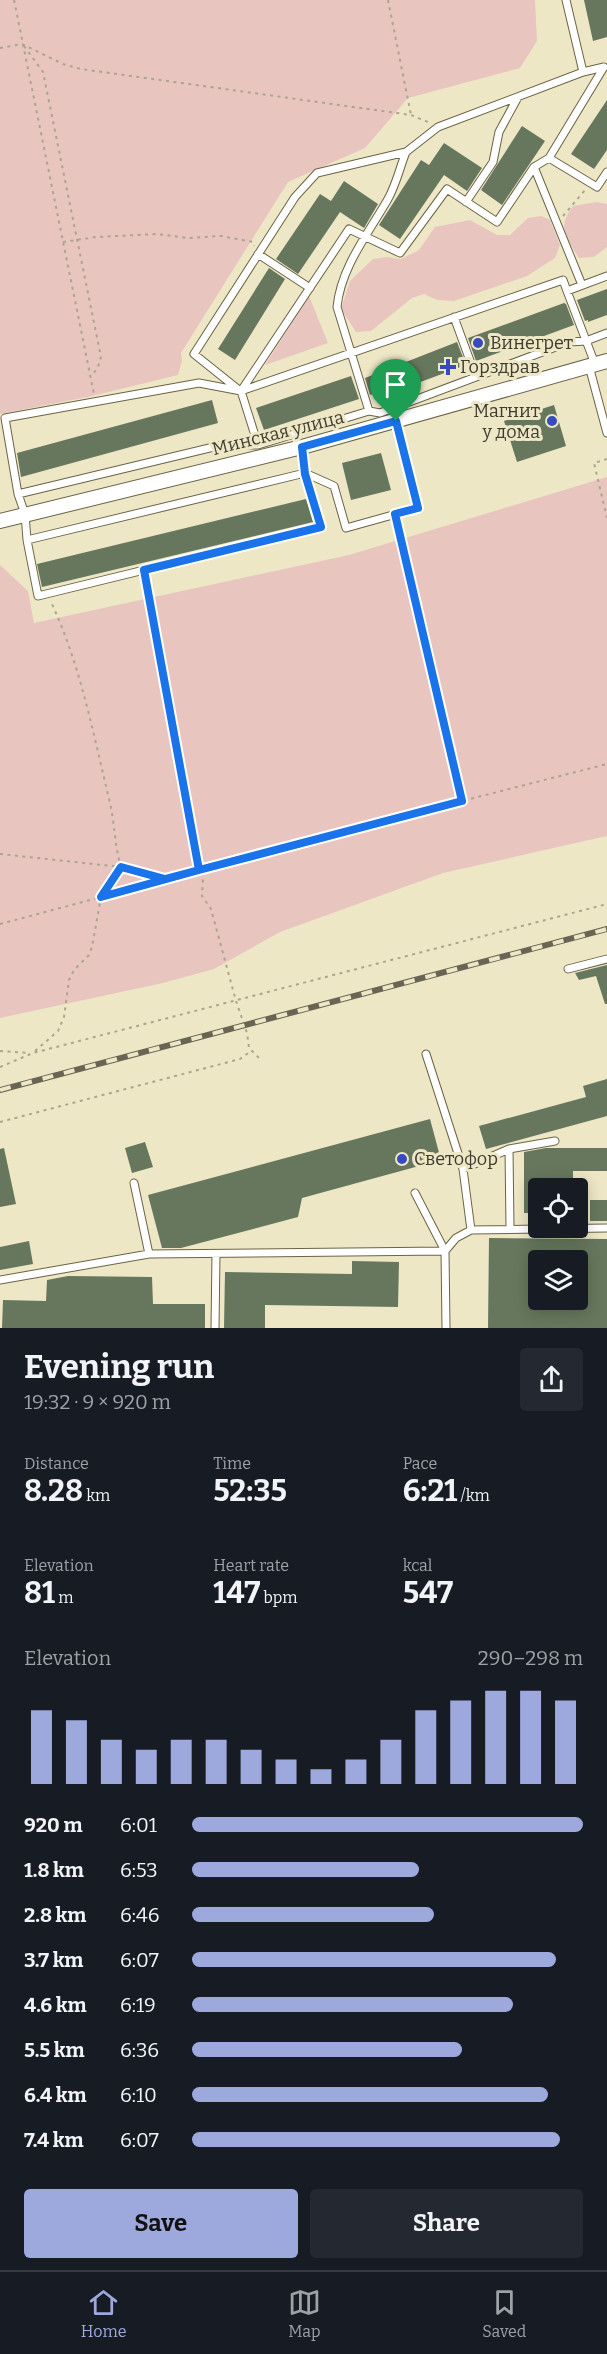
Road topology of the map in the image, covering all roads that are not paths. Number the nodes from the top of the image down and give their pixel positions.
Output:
1 (566, 0) edge
2 (605, 66) edge
3 (583, 72) junction
4 (518, 97) junction
5 (406, 152) junction
6 (549, 158) junction
7 (534, 167) junction
8 (607, 172) edge
9 (466, 202) junction
10 (364, 236) junction
11 (258, 254) junction
12 (607, 276) edge
13 (582, 285) junction
14 (310, 288) junction
15 (567, 291) junction
16 (454, 317) junction
17 (607, 333) edge
18 (586, 341) junction
19 (351, 352) junction
20 (597, 363) edge
21 (476, 377) junction
22 (241, 391) junction
23 (603, 403) edge
24 (369, 411) junction
25 (396, 421) junction
26 (607, 433) edge
27 (258, 445) junction
28 (302, 447) junction
29 (305, 474) junction
30 (18, 494) junction
31 (25, 514) junction
32 (0, 521) edge
33 (27, 540) junction
34 (607, 959) edge
35 (568, 969) dead end
36 (426, 1054) dead end
37 (555, 1141) dead end
38 (509, 1149) junction
39 (464, 1169) junction
40 (134, 1183) dead end
41 (415, 1193) dead end
42 (510, 1228) junction
43 (607, 1228) edge
44 (471, 1230) junction
45 (445, 1251) junction
46 (149, 1254) junction
47 (216, 1254) junction
48 (0, 1280) edge
49 (215, 1328) edge
50 (446, 1328) edge

1 - 3 lane
2 - 3 lane
2 - 6 lane
3 - 4 lane
4 - 5 lane
4 - 9 lane
5 - 10 lane
5 - 11 lane
6 - 7 lane
6 - 8 lane
7 - 9 lane
7 - 13 lane
9 - 10 lane
10 - 14 lane
10 - 19 lane
11 - 14 lane
11 - 22 lane
12 - 13 lane
13 - 15 lane
14 - 22 lane
15 - 16 lane
15 - 18 lane
16 - 19 lane
16 - 21 lane
17 - 18 lane
18 - 20 lane
18 - 21 lane
19 - 22 lane
19 - 24 lane
20 - 23 lane
20 - 25 street, Минская улица
21 - 24 lane
22 - 27 lane
22 - 30 lane
23 - 26 lane
24 - 27 lane
25 - 28 street, Минская улица
25 - 29 lane
27 - 30 lane
28 - 29 lane
28 - 31 street, Минская улица
29 - 33 lane
29 - 33 lane
30 - 31 lane
31 - 32 street, Минская улица
31 - 33 lane
34 - 35 lane
36 - 39 lane
37 - 38 lane
38 - 39 lane
38 - 42 lane
39 - 44 lane
40 - 46 lane
41 - 45 lane
42 - 43 lane
42 - 44 lane
44 - 45 lane
45 - 47 lane
45 - 50 lane
46 - 47 lane
46 - 48 lane
47 - 49 lane

